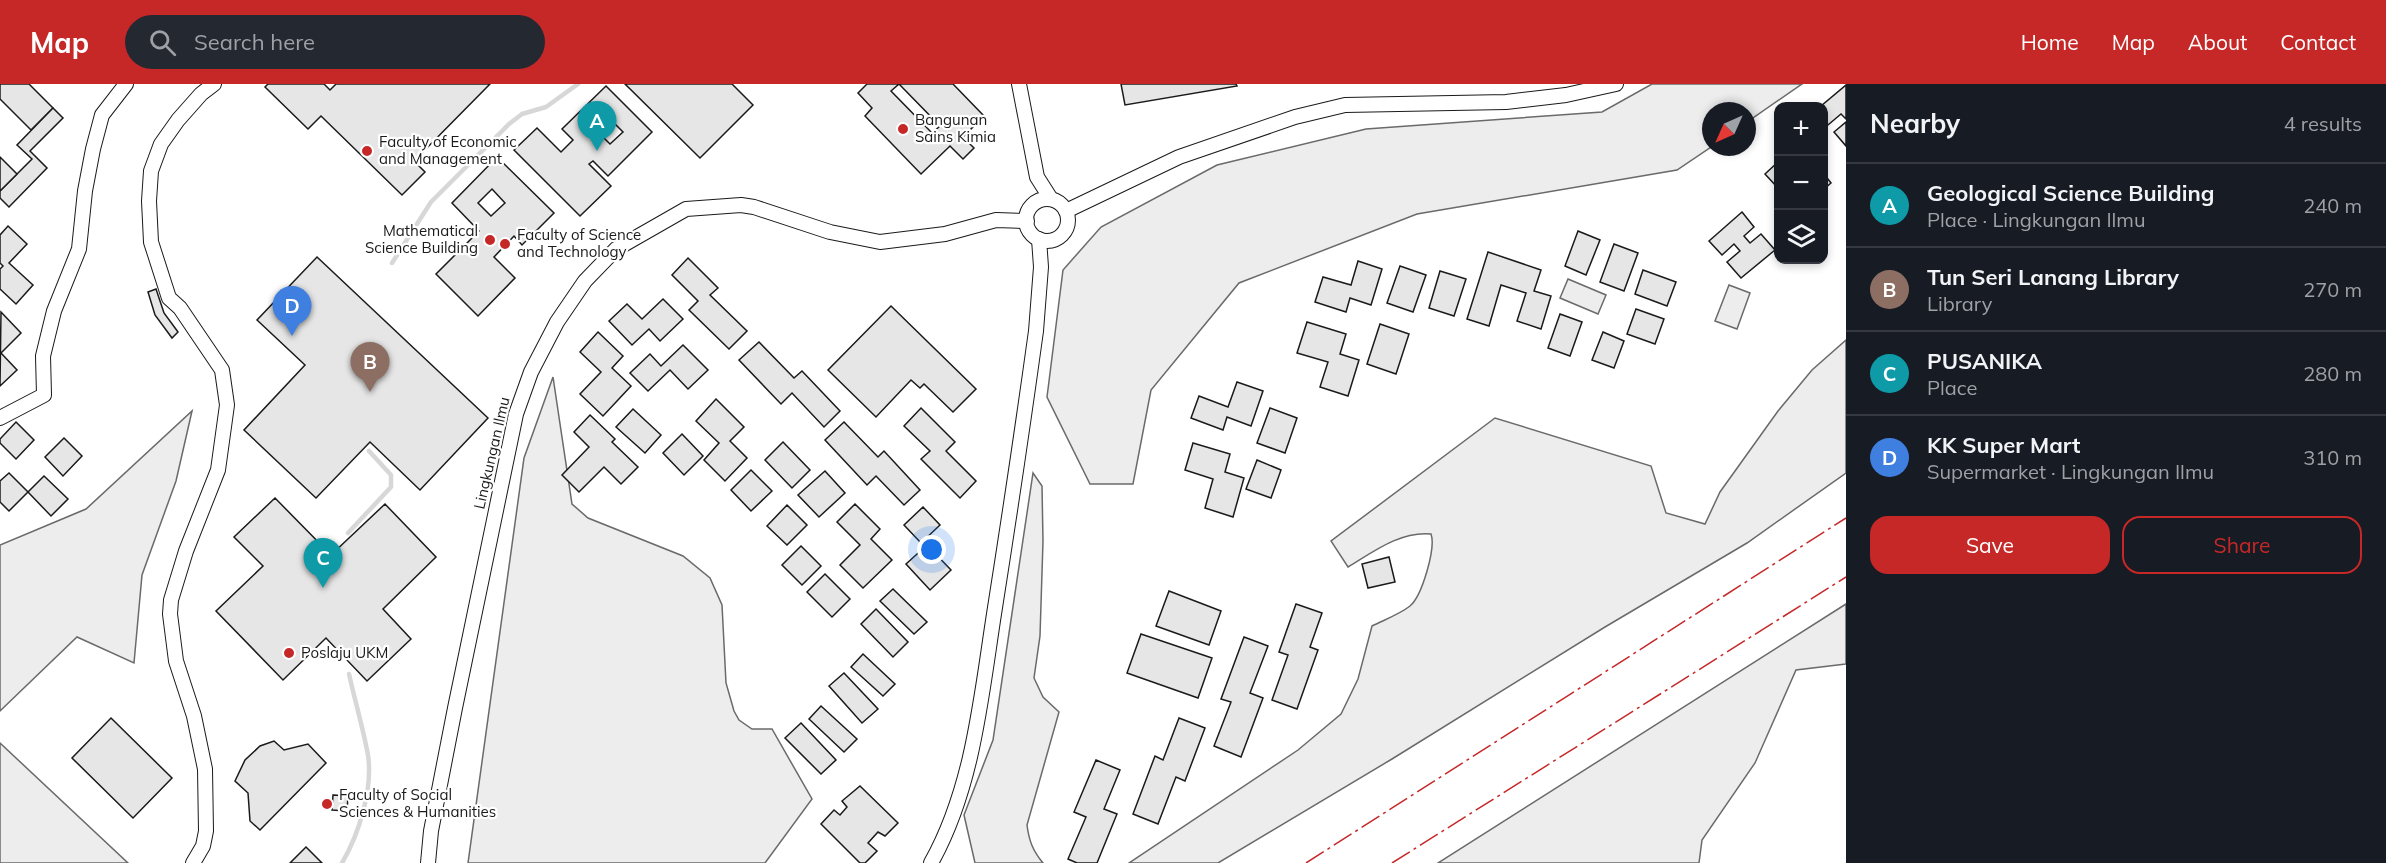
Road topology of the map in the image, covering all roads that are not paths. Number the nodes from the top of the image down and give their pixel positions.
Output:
1 (126, 84) edge
2 (214, 84) edge
3 (1019, 84) edge
4 (1616, 84) edge
5 (1051, 199) junction
6 (1066, 211) junction
7 (1027, 221) junction
8 (1039, 239) junction
9 (0, 418) edge
10 (193, 863) edge
11 (428, 863) edge
12 (931, 863) edge

1 - 9 street
2 - 10 street
3 - 5 street
4 - 6 street
5 - 6 street
5 - 7 street
6 - 8 street
7 - 8 street
7 - 11 street, Lingkungan Ilmu
8 - 12 street

